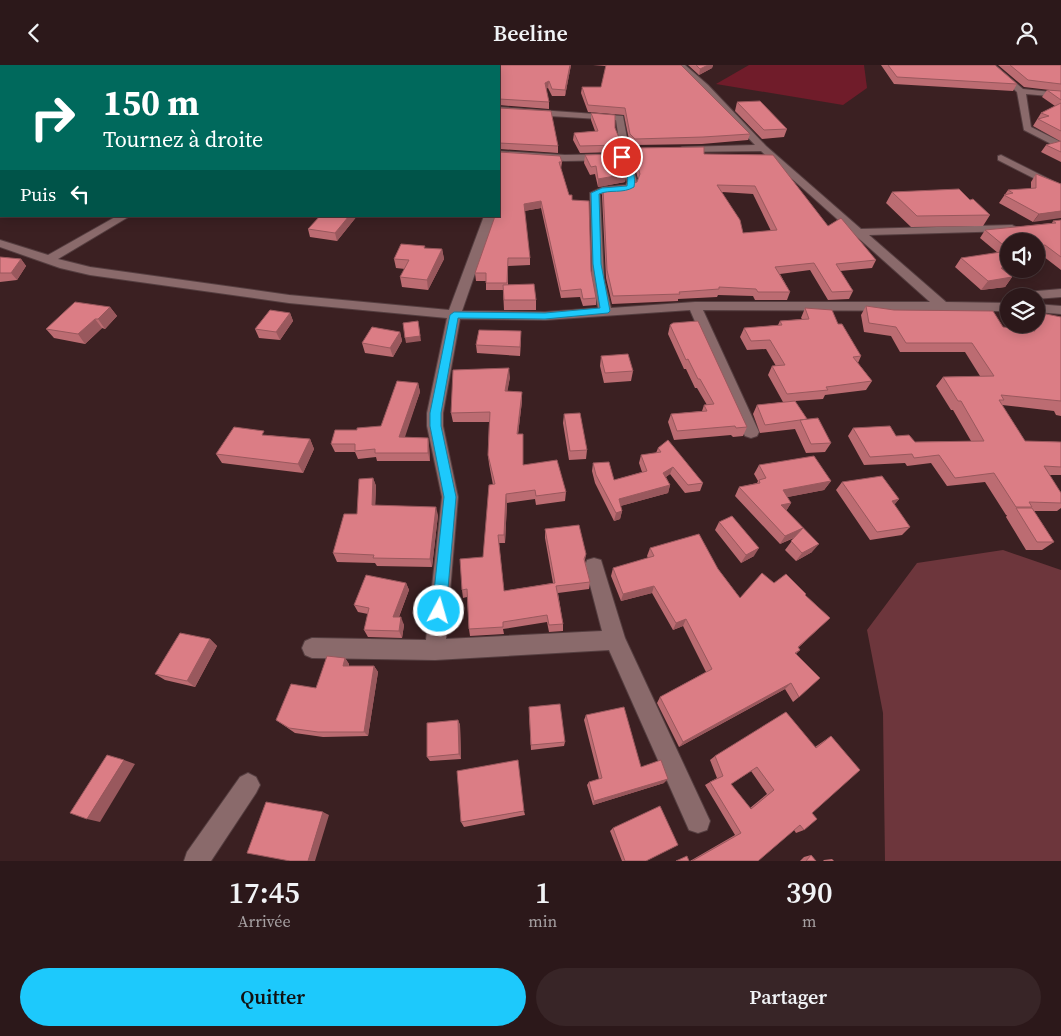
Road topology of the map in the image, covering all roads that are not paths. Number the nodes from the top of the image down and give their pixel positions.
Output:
1 (680, 65) edge
2 (990, 65) edge
3 (1022, 91) junction
4 (1061, 95) edge
5 (500, 110) edge
6 (1061, 146) edge
7 (763, 148) junction
8 (652, 150) edge
9 (670, 150) edge
10 (500, 156) edge
11 (1002, 158) dead end
12 (1061, 189) edge
13 (124, 217) edge
14 (490, 217) edge
15 (1026, 227) edge
16 (858, 232) junction
17 (0, 243) edge
18 (48, 259) junction
19 (1061, 293) edge
20 (1045, 294) edge
21 (941, 305) junction
22 (695, 306) junction
23 (1000, 307) edge
24 (1045, 309) edge
25 (1061, 310) edge
26 (605, 311) junction
27 (454, 315) junction
28 (751, 432) dead end
29 (594, 566) dead end
30 (615, 640) junction
31 (312, 648) dead end
32 (435, 650) junction
33 (248, 785) dead end
34 (698, 821) dead end
35 (196, 861) edge

1 - 7 street
2 - 3 street
3 - 4 street
3 - 6 street
5 - 8 street
7 - 9 street
7 - 16 street
10 - 26 street
11 - 12 street
13 - 18 street
14 - 27 street
15 - 16 street
16 - 21 street
17 - 18 street
18 - 27 street
19 - 20 street
21 - 22 street
21 - 23 street
22 - 26 street
22 - 28 street
24 - 25 street
26 - 27 street
27 - 32 street
29 - 30 street
30 - 32 street
30 - 34 street
31 - 32 street
33 - 35 street

